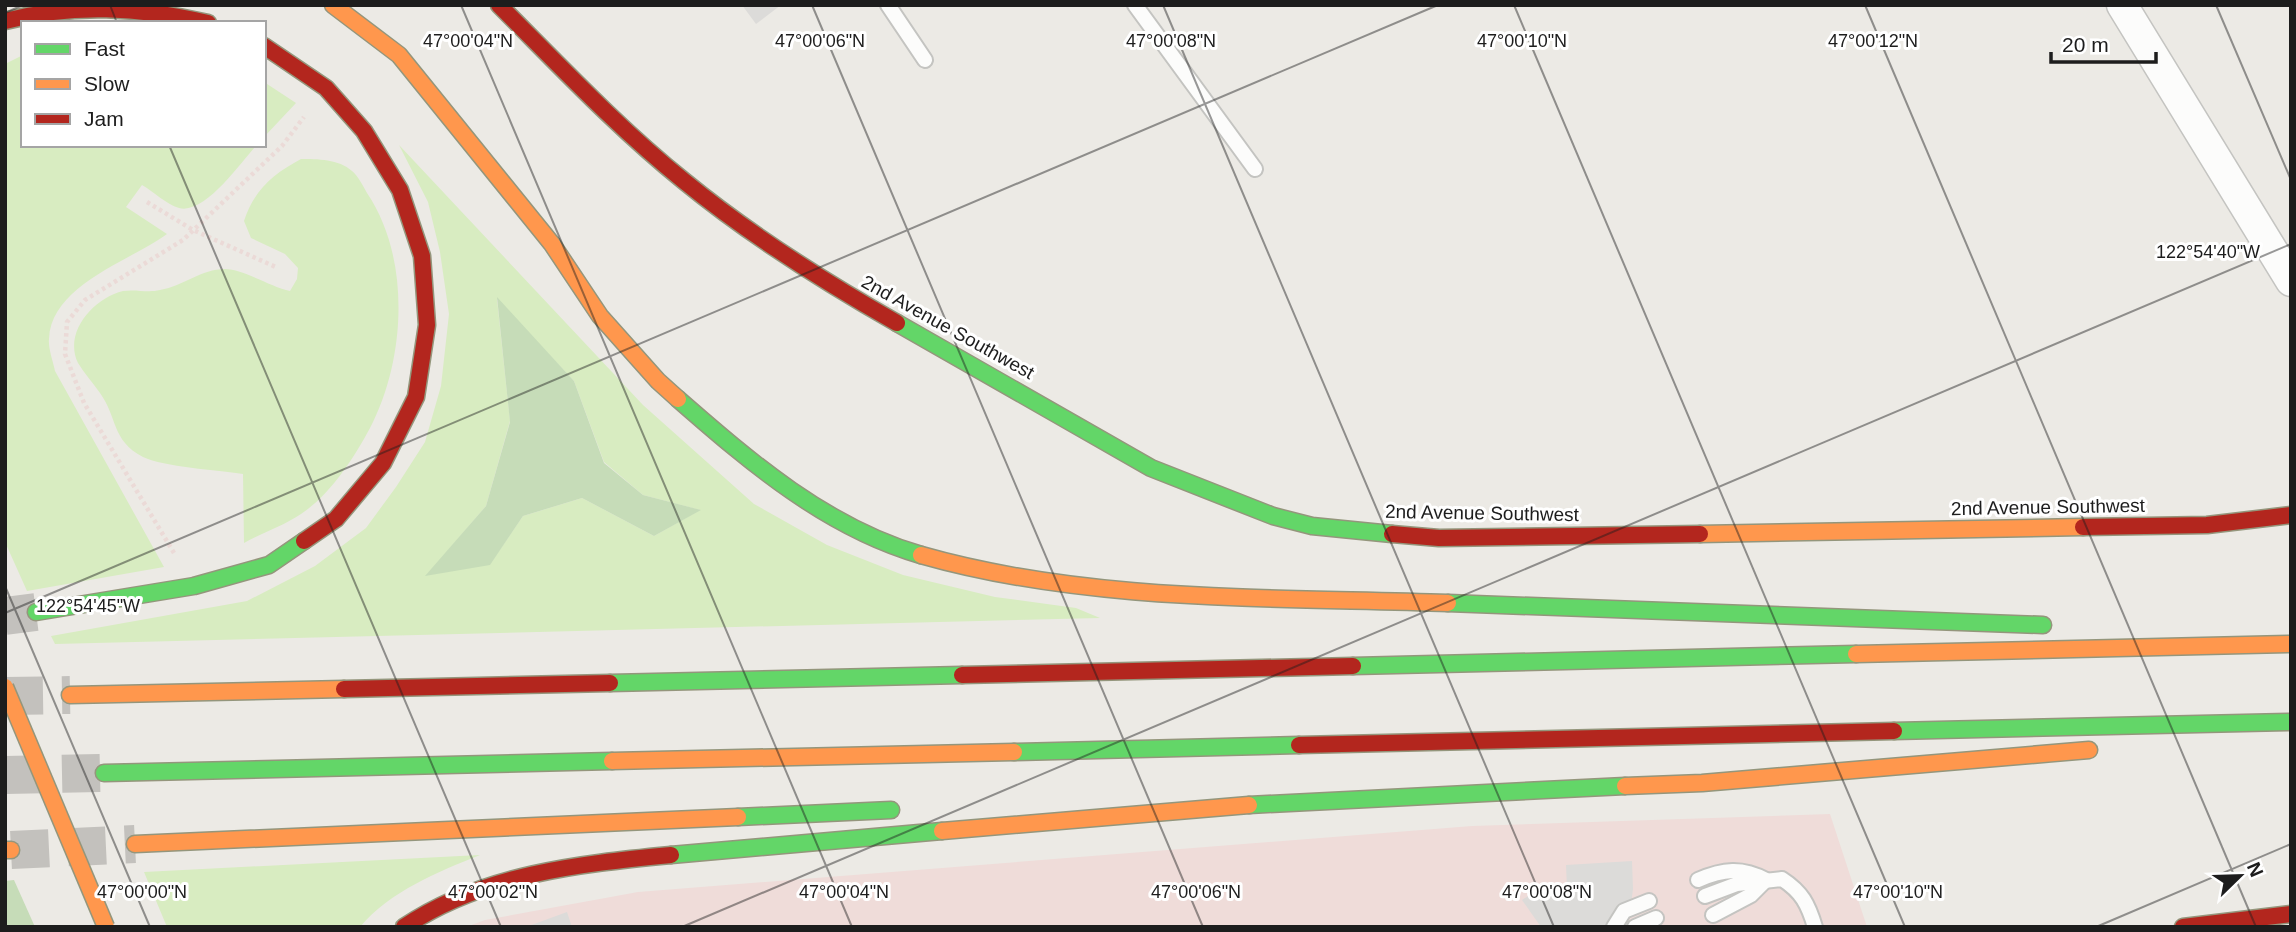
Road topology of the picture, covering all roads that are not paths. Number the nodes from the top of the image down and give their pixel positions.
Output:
1 (333, 5) edge
2 (499, 5) edge
3 (888, 5) edge
4 (1135, 5) edge
5 (2122, 5) edge
6 (5, 21) edge
7 (200, 21) edge
8 (266, 47) edge
9 (925, 60) dead end
10 (1255, 169) dead end
11 (2286, 262) edge
12 (2291, 515) edge
13 (36, 611) tunnel mouth
14 (2057, 625) dead end
15 (2163, 631) dead end
16 (2291, 643) edge
17 (2268, 644) junction
18 (5, 687) edge
19 (70, 695) tunnel mouth
20 (2271, 722) junction
21 (2291, 722) edge
22 (2162, 743) dead end
23 (2108, 749) dead end
24 (104, 773) tunnel mouth
25 (1094, 802) dead end
26 (908, 809) dead end
27 (1155, 811) junction
28 (135, 844) tunnel mouth
29 (1698, 880) dead end
30 (1766, 880) junction
31 (1705, 896) dead end
32 (1649, 901) dead end
33 (2291, 914) edge
34 (1713, 915) dead end
35 (1656, 918) dead end
36 (106, 927) edge
37 (404, 927) edge
38 (1614, 927) edge
39 (1635, 927) edge
40 (1815, 927) edge
41 (2183, 927) edge

1 - 14 main road
2 - 12 main road, 2nd Avenue Southwest
3 - 9 lane
4 - 10 lane
5 - 11 street
6 - 7 main road
8 - 13 main road
15 - 17 main road
16 - 17 main road
17 - 19 main road
18 - 36 main road, bridge
20 - 21 main road
20 - 22 main road
20 - 24 main road
23 - 27 main road
25 - 27 main road
26 - 28 main road
27 - 37 main road
29 - 30 lane
30 - 31 lane
30 - 34 lane
30 - 40 lane
32 - 38 lane
33 - 41 main road
35 - 39 lane

